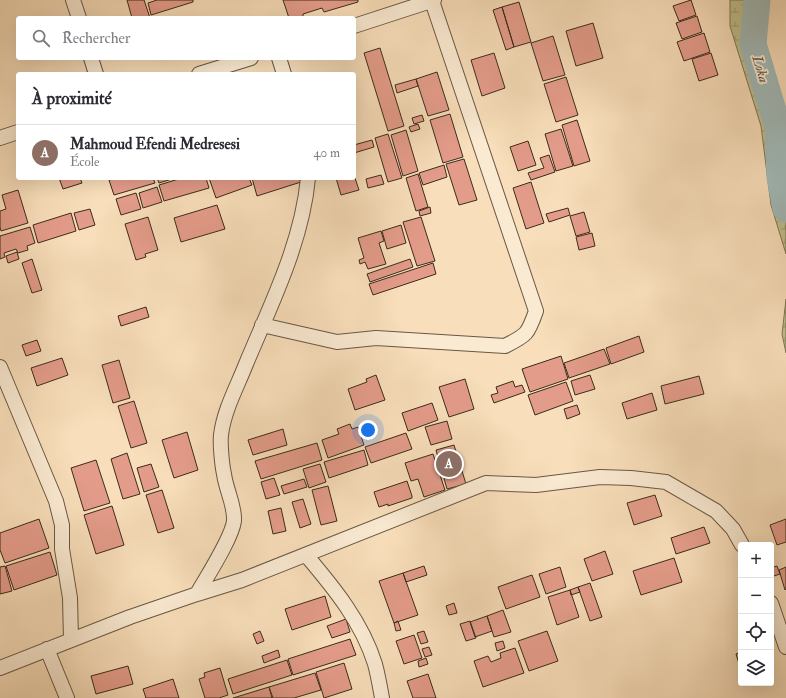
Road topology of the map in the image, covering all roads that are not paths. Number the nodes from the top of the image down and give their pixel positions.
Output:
1 (73, 0) edge
2 (433, 0) edge
3 (412, 3) edge
4 (78, 16) edge
5 (356, 25) edge
6 (92, 60) edge
7 (244, 60) edge
8 (280, 60) edge
9 (95, 72) edge
10 (206, 72) edge
11 (283, 72) edge
12 (16, 133) edge
13 (0, 138) edge
14 (308, 180) edge
15 (262, 325) junction
16 (0, 368) edge
17 (740, 542) edge
18 (306, 555) junction
19 (197, 594) junction
20 (774, 613) edge
21 (71, 640) junction
22 (786, 647) edge
23 (47, 649) junction
24 (0, 668) edge
25 (67, 698) edge
26 (382, 698) edge

1 - 4 street
2 - 3 street
2 - 15 street
3 - 5 street
6 - 9 street
7 - 10 street
8 - 11 street
12 - 13 street
14 - 15 street
15 - 19 street
16 - 21 street
17 - 18 street
18 - 19 street
18 - 26 street
19 - 21 street
20 - 22 street
21 - 23 street
23 - 24 street
23 - 25 street

